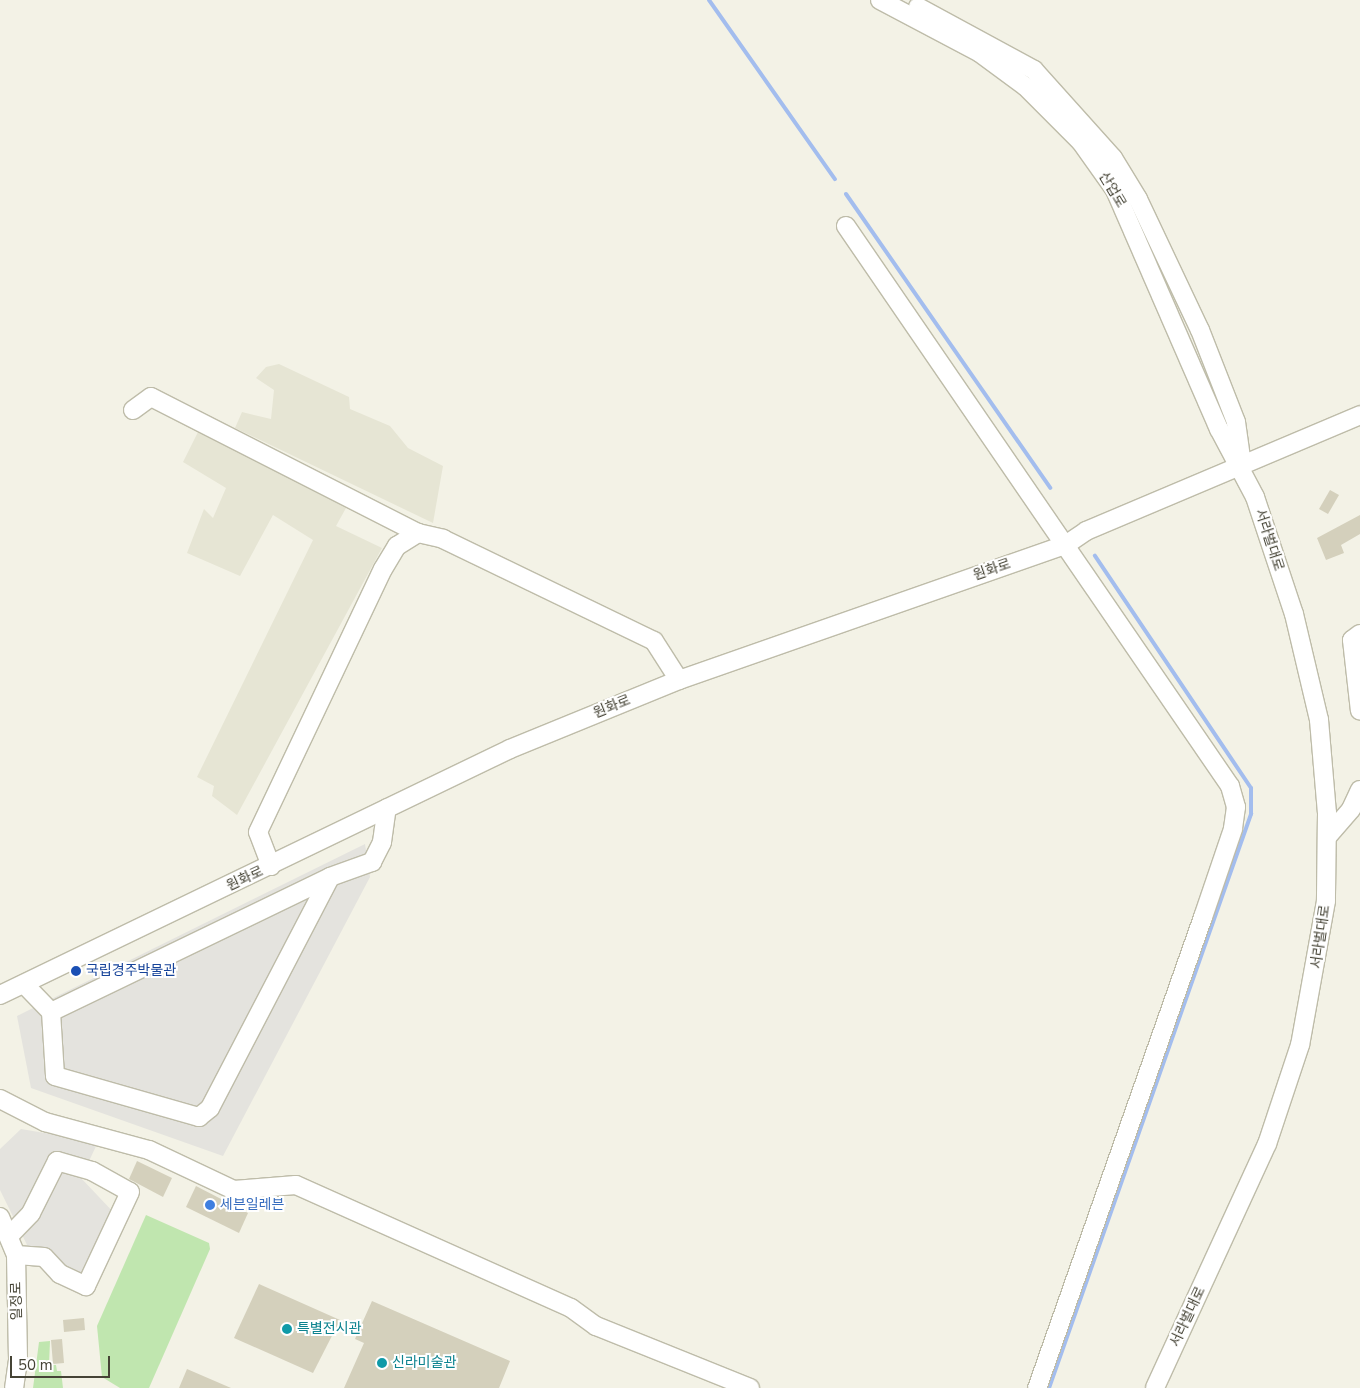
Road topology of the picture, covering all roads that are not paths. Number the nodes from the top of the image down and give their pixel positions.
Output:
1 (880, 0) edge
2 (905, 0) edge
3 (846, 226) dead end
4 (132, 410) dead end
5 (1360, 415) edge
6 (1242, 466) junction
7 (418, 533) junction
8 (1066, 544) junction
9 (1360, 634) edge
10 (679, 680) junction
11 (1360, 710) edge
12 (1360, 790) edge
13 (387, 808) junction
14 (1327, 837) junction
15 (271, 866) junction
16 (330, 877) junction
17 (24, 984) junction
18 (0, 995) edge
19 (51, 1012) junction
20 (0, 1099) edge
21 (0, 1217) edge
22 (10, 1235) junction
23 (16, 1254) junction
24 (14, 1388) edge
25 (750, 1388) edge
26 (1037, 1388) edge
27 (1155, 1388) edge

1 - 6 street, 산업로
2 - 6 street, 산업로
3 - 8 street
4 - 7 street
5 - 6 street
6 - 8 street, 원화로
6 - 14 street, 서라벌대로
7 - 10 street
7 - 15 street
8 - 10 street, 원화로
8 - 26 street
9 - 11 street
10 - 13 street, 원화로
12 - 14 street
13 - 15 street, 원화로
13 - 16 street
14 - 27 street, 서라벌대로
15 - 17 street, 원화로
16 - 19 street
16 - 19 street
17 - 18 street, 원화로
17 - 19 street
20 - 25 street
21 - 22 street, 일정로
22 - 23 street, 일정로
22 - 23 street
23 - 24 street, 일정로

